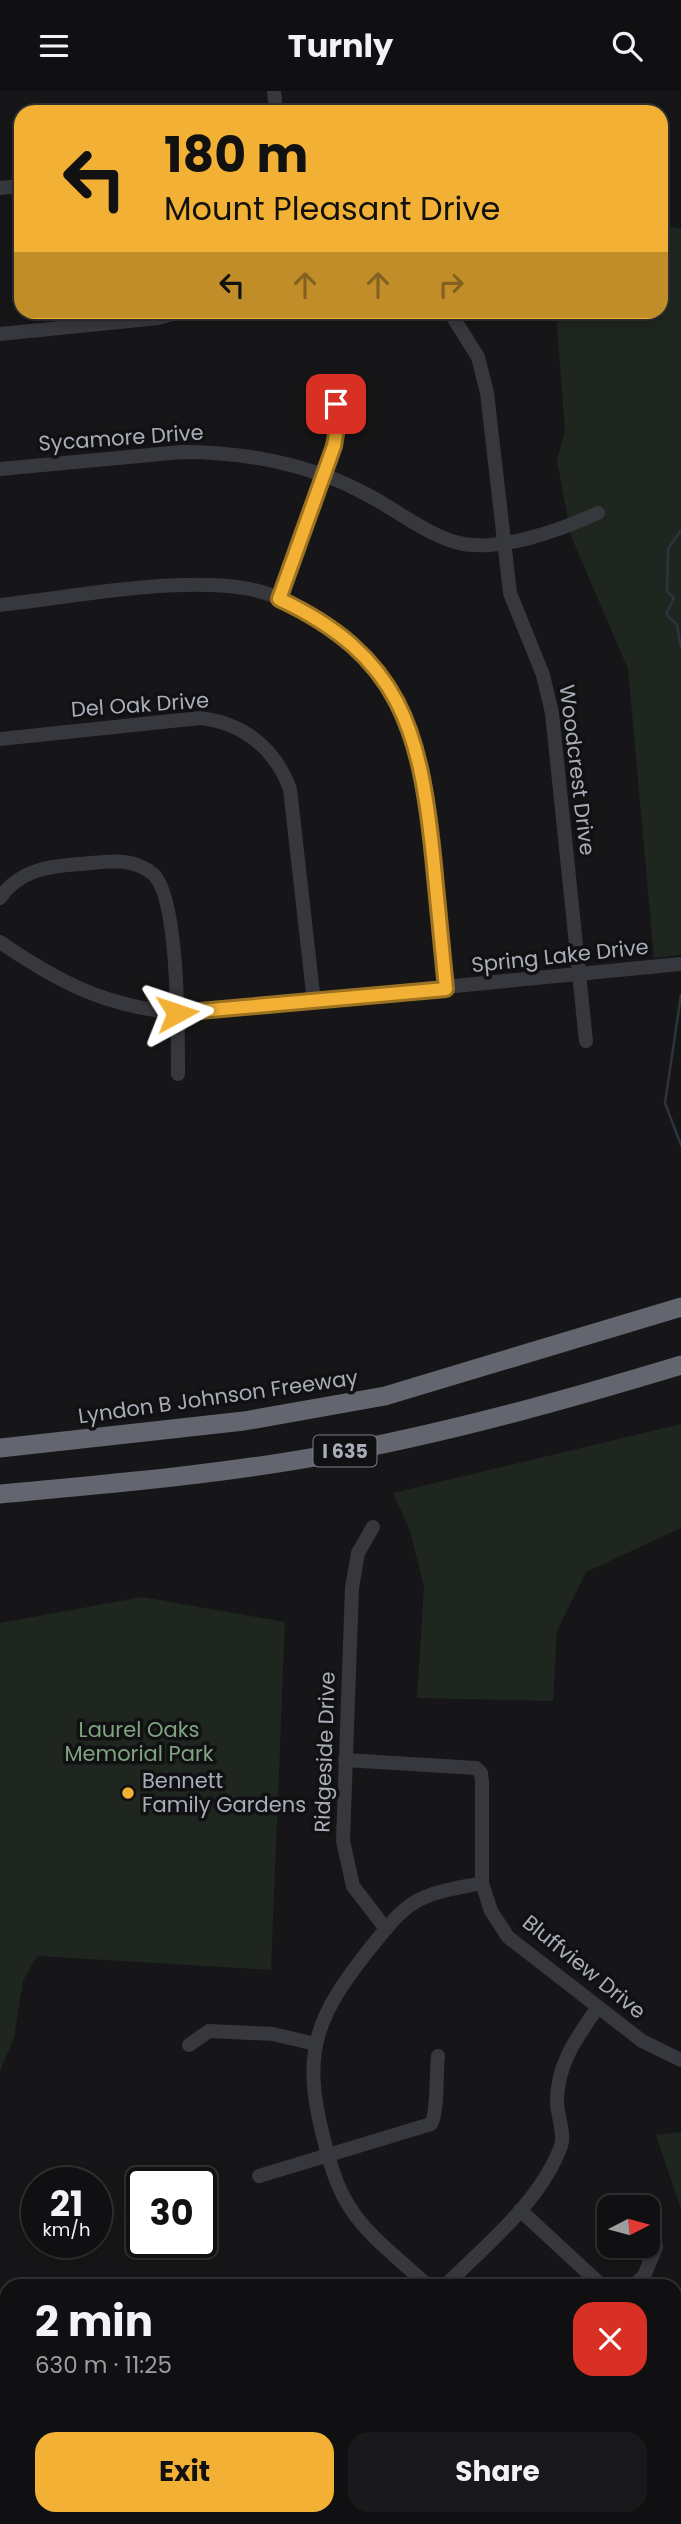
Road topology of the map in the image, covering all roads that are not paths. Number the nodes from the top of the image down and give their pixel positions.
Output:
1 (148, 319) edge
2 (454, 319) edge
3 (0, 334) edge
4 (334, 386) dead end
5 (0, 469) edge
6 (325, 474) junction
7 (598, 513) dead end
8 (502, 542) junction
9 (279, 599) junction
10 (0, 605) edge
11 (0, 739) edge
12 (0, 898) edge
13 (0, 942) edge
14 (677, 965) edge
15 (579, 975) junction
16 (446, 989) junction
17 (314, 1002) junction
18 (177, 1013) junction
19 (586, 1041) dead end
20 (178, 1074) dead end
21 (681, 1299) edge
22 (681, 1307) edge
23 (564, 1342) junction
24 (681, 1365) edge
25 (0, 1448) edge
26 (0, 1495) edge
27 (373, 1527) dead end
28 (345, 1759) junction
29 (482, 1883) junction
30 (386, 1929) junction
31 (598, 2007) junction
32 (315, 2044) junction
33 (189, 2045) dead end
34 (438, 2056) dead end
35 (681, 2060) edge
36 (328, 2156) junction
37 (259, 2176) dead end
38 (520, 2210) junction
39 (652, 2258) edge
40 (421, 2279) edge
41 (452, 2279) edge
42 (594, 2279) edge
43 (639, 2279) edge

1 - 3 street
2 - 8 street, Woodcrest Drive
4 - 6 street
5 - 6 street, Sycamore Drive
6 - 8 street, Sycamore Drive
6 - 9 street
7 - 8 street, Sycamore Drive
8 - 15 street, Woodcrest Drive
9 - 10 street
9 - 16 street
11 - 17 street, Del Oak Drive
12 - 18 street
13 - 18 street, Spring Lake Drive
14 - 15 street, Spring Lake Drive
15 - 16 street, Spring Lake Drive
15 - 19 street, Woodcrest Drive
16 - 17 street, Spring Lake Drive
17 - 18 street, Spring Lake Drive
18 - 20 street
21 - 23 highway
22 - 23 highway, Lyndon B Johnson Freeway / I 635
23 - 25 highway, Lyndon B Johnson Freeway / I 635
24 - 26 highway, I 635
27 - 28 street, Ridgeside Drive
28 - 29 street, Bluffview Drive
28 - 30 street, Ridgeside Drive
29 - 30 street
29 - 31 street, Bluffview Drive
30 - 32 street
31 - 35 street, Bluffview Drive
31 - 38 street
32 - 33 street
32 - 36 street
34 - 36 street
36 - 37 street
36 - 40 street
38 - 41 street
38 - 42 street
39 - 43 street

